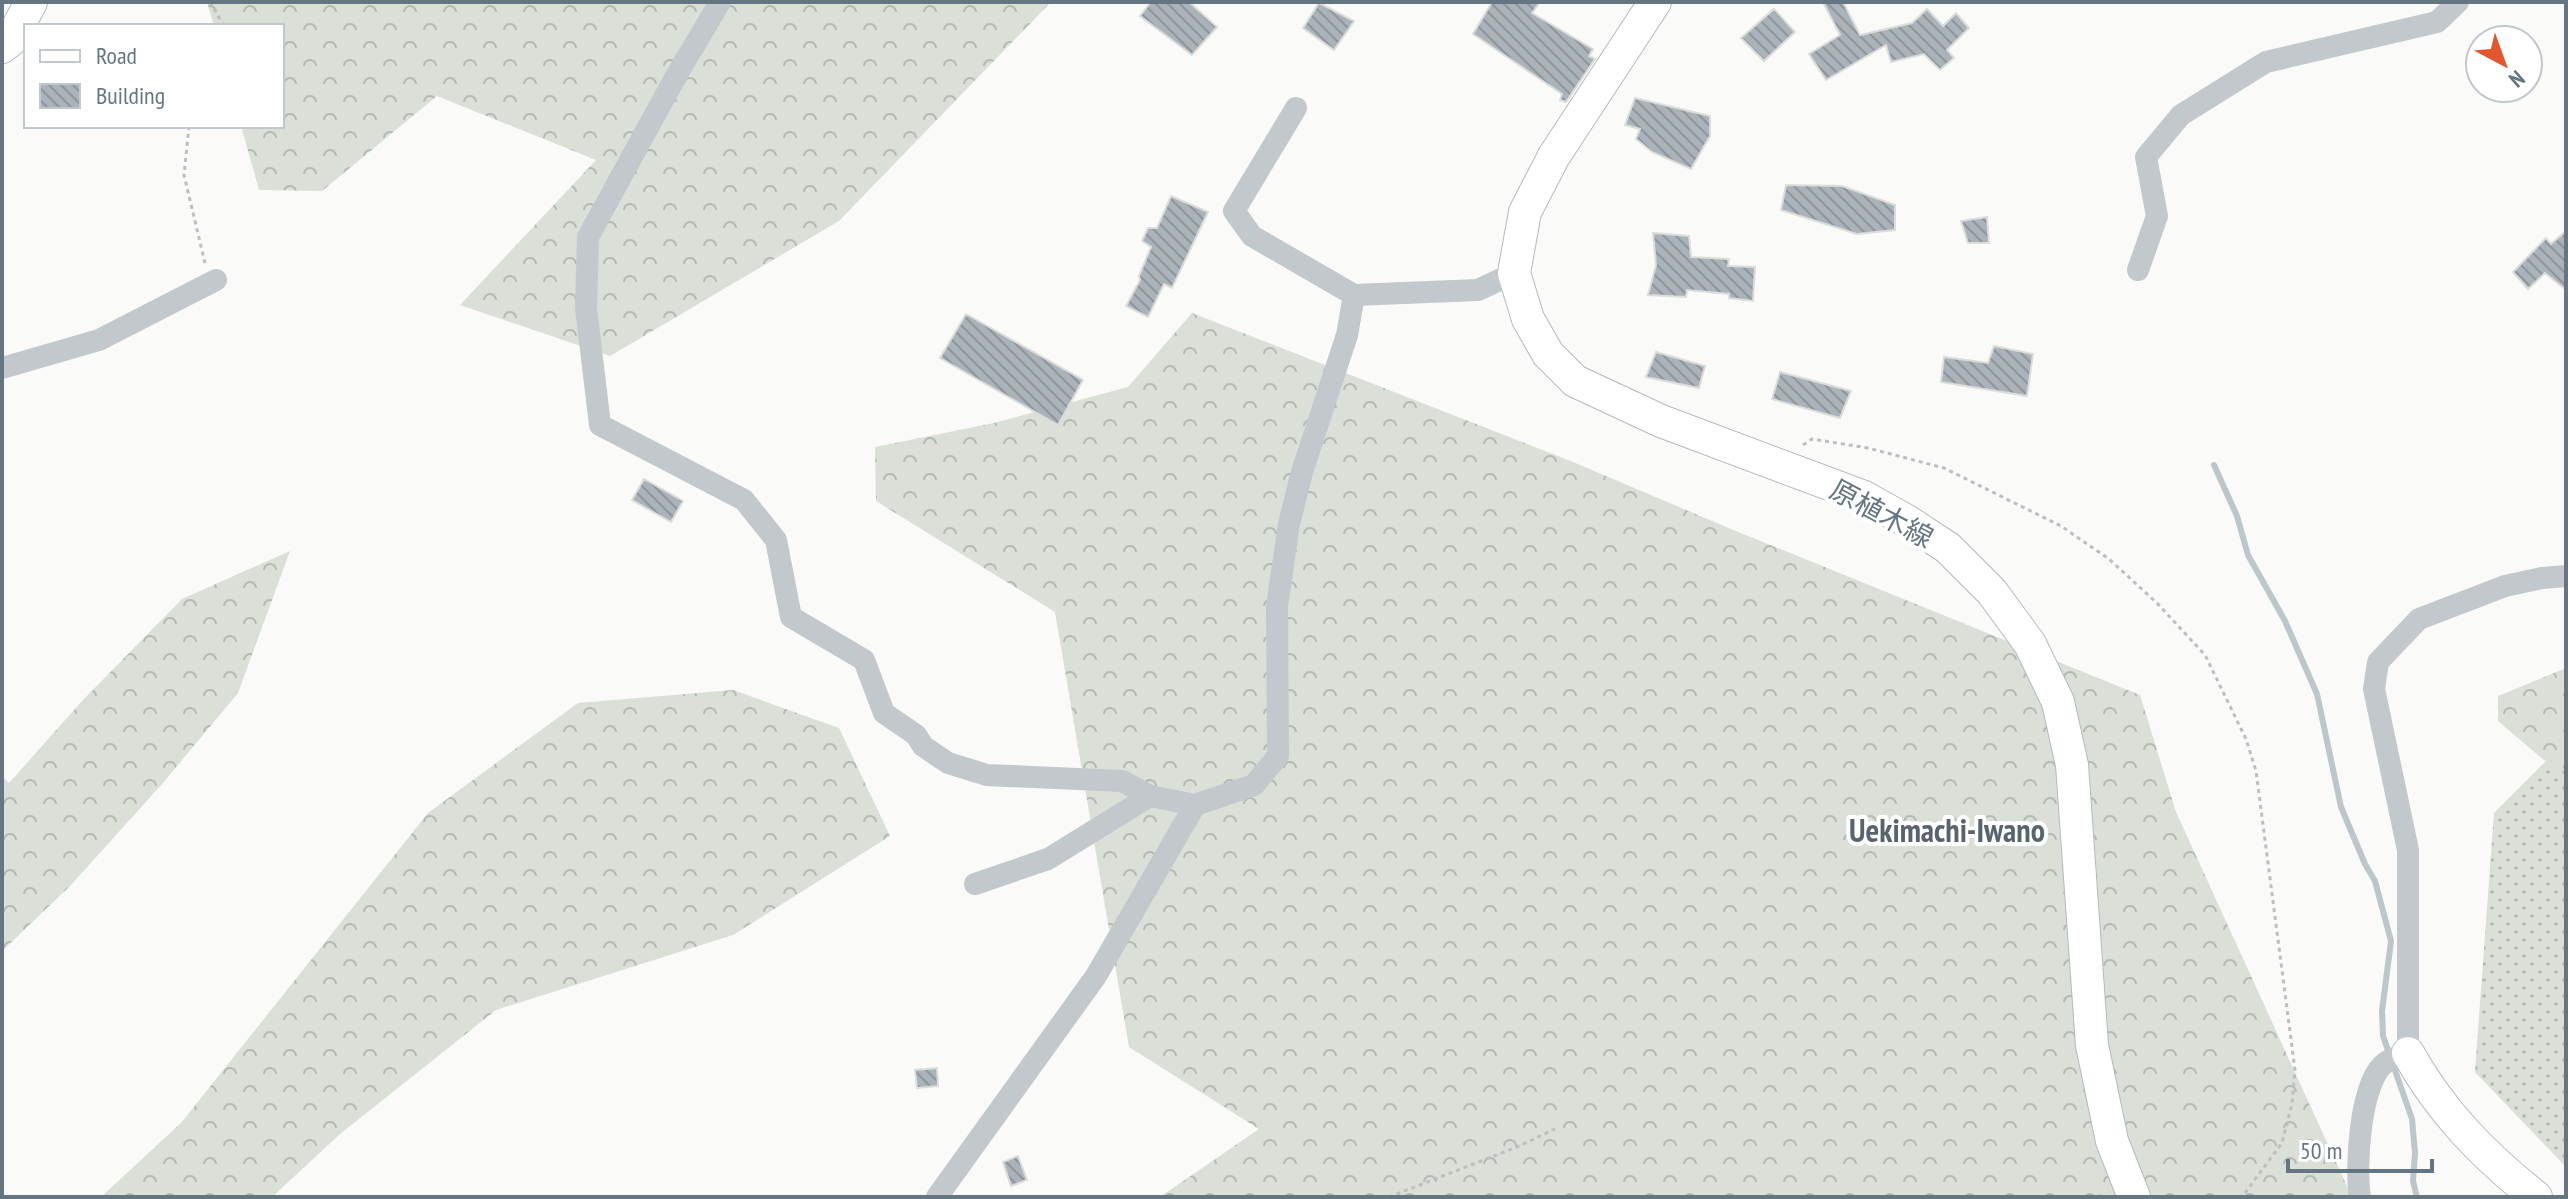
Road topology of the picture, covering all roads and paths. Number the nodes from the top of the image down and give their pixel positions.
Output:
1 (31, 2) edge
2 (210, 2) edge
3 (720, 2) edge
4 (2458, 2) edge
5 (1647, 6) edge
6 (223, 24) edge
7 (2, 47) edge
8 (1296, 108) dead end
9 (189, 128) edge
10 (2138, 270) dead end
11 (1514, 273) junction
12 (216, 280) joint
13 (1354, 295) junction
14 (2, 368) edge
15 (1790, 469) junction
16 (2566, 576) edge
17 (1150, 796) junction
18 (1195, 805) junction
19 (975, 884) dead end
20 (2398, 1057) junction
21 (1555, 1129) dead end
22 (937, 1197) edge
23 (1389, 1197) edge
24 (2134, 1197) edge
25 (2242, 1197) edge
26 (2360, 1197) edge
27 (2536, 1197) edge

1 - 7 main road
2 - 6 path
3 - 17 street
4 - 10 street
5 - 11 main road, 原植木線
8 - 13 street
9 - 12 path
11 - 13 street
11 - 15 main road, 原植木線
12 - 14 street
13 - 18 street
15 - 24 main road, 原植木線
15 - 25 path
16 - 20 street
17 - 18 street
17 - 19 street
18 - 22 street
20 - 26 street
20 - 27 main road
21 - 23 path

